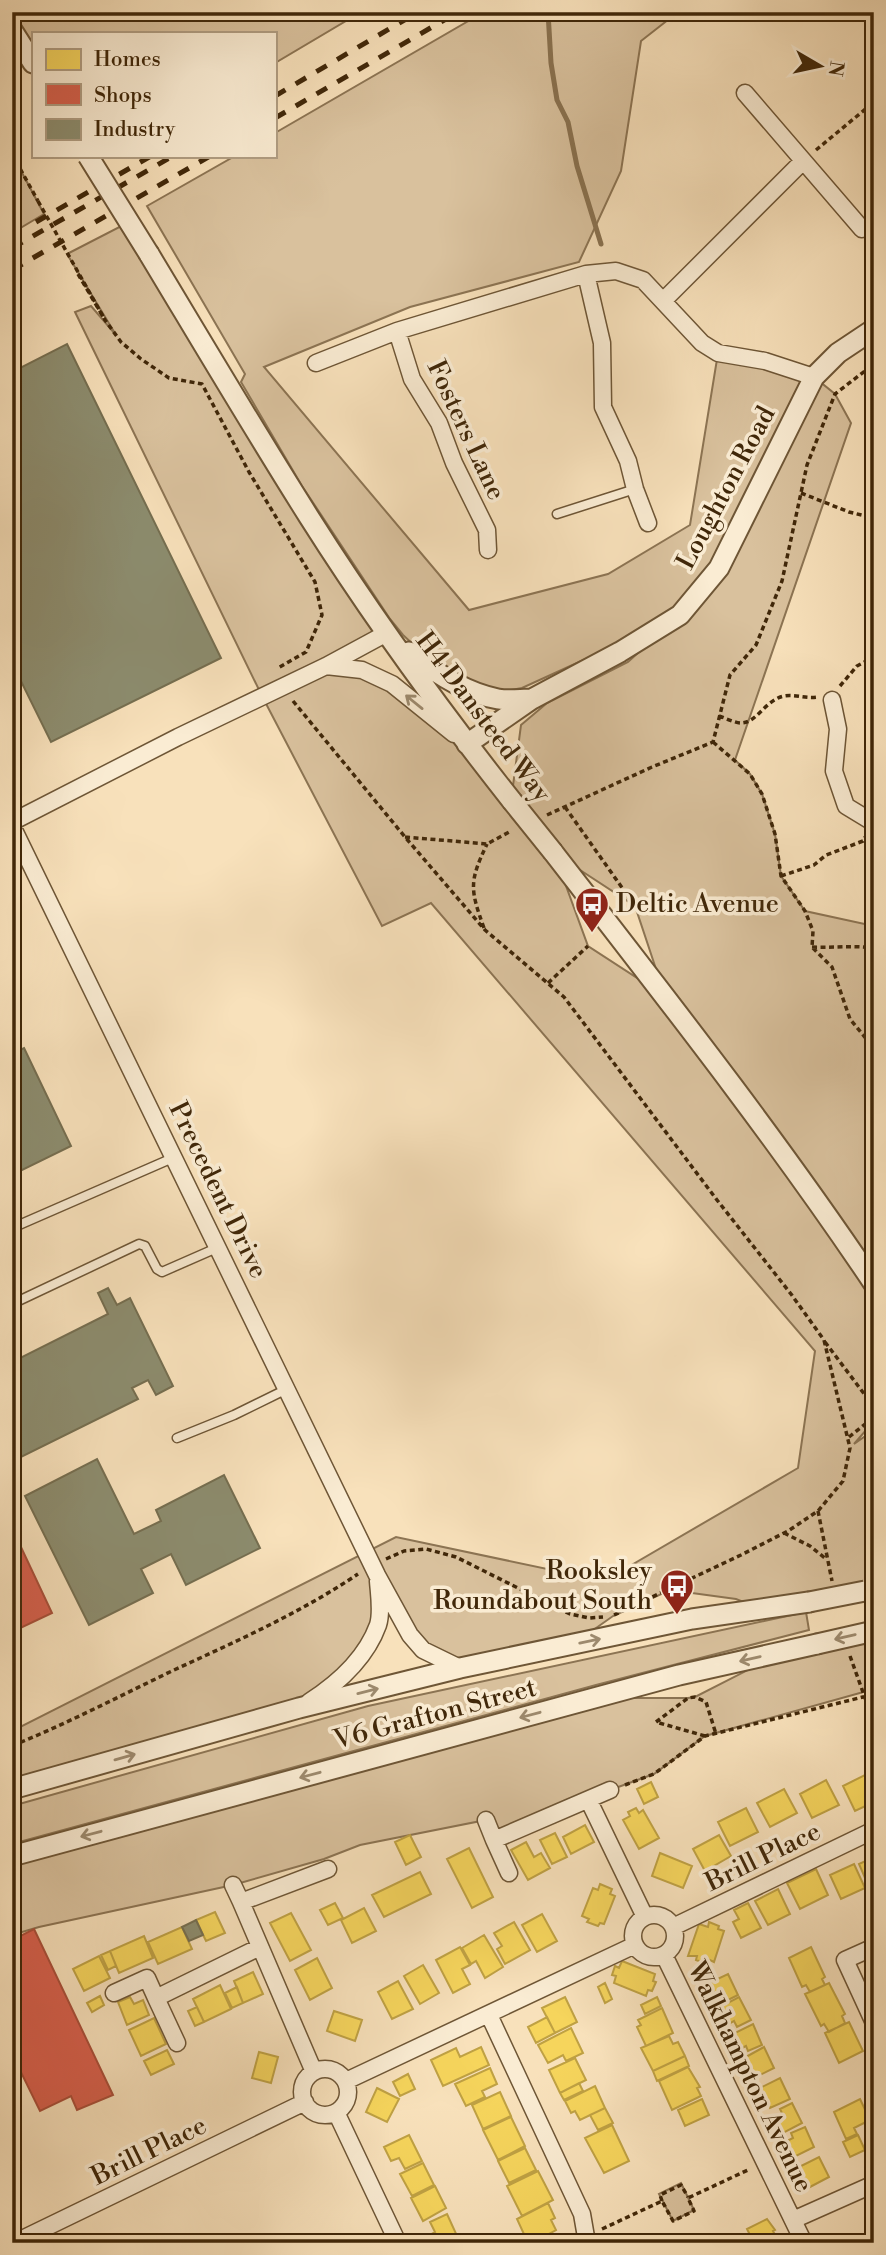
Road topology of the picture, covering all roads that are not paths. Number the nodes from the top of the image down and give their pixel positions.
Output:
1 (12, 30) edge
2 (25, 53) edge
3 (745, 93) dead end
4 (89, 158) edge
5 (803, 160) junction
6 (862, 229) dead end
7 (586, 274) junction
8 (664, 300) junction
9 (874, 329) edge
10 (397, 331) junction
11 (316, 363) dead end
12 (814, 377) junction
13 (635, 489) junction
14 (557, 514) dead end
15 (648, 523) dead end
16 (488, 550) dead end
17 (387, 633) junction
18 (326, 666) junction
19 (832, 695) road end
20 (532, 699) junction
21 (467, 744) junction
22 (873, 823) edge
23 (12, 824) edge
24 (175, 1157) junction
25 (12, 1228) edge
26 (219, 1247) junction
27 (874, 1284) edge
28 (12, 1304) edge
29 (287, 1389) junction
30 (177, 1438) dead end
31 (377, 1575) junction
32 (869, 1590) edge
33 (874, 1631) edge
34 (460, 1668) junction
35 (299, 1708) junction
36 (12, 1789) edge
37 (610, 1790) road end
38 (589, 1801) junction
39 (486, 1820) dead end
40 (874, 1830) edge
41 (494, 1840) junction
42 (12, 1856) edge
43 (328, 1869) dead end
44 (509, 1873) dead end
45 (233, 1885) dead end
46 (241, 1902) junction
47 (645, 1917) junction
48 (673, 1927) junction
49 (635, 1945) junction
50 (260, 1947) junction
51 (874, 1947) edge
52 (663, 1955) junction
53 (114, 1993) dead end
54 (156, 1998) junction
55 (489, 2015) junction
56 (874, 2023) edge
57 (177, 2043) dead end
58 (314, 2072) junction
59 (345, 2081) junction
60 (305, 2102) junction
61 (336, 2112) junction
62 (874, 2184) edge
63 (793, 2220) junction
64 (588, 2240) edge
65 (13, 2243) edge
66 (398, 2243) edge
67 (804, 2243) edge

1 - 2 street
3 - 5 street
4 - 17 street, H4 Dansteed Way, bridge
5 - 6 street
5 - 8 street
7 - 8 street, Fosters Lane
7 - 10 street, Fosters Lane
7 - 13 street
8 - 12 street, Fosters Lane
9 - 12 street, Loughton Road
10 - 11 street, Fosters Lane
10 - 16 street, Fosters Lane
12 - 20 street, Loughton Road
13 - 14 lane
13 - 15 street
17 - 18 street
17 - 20 street
17 - 21 street, H4 Dansteed Way
21 -> 18 street
18 - 23 street
19 - 22 street
20 - 21 street, Loughton Road
21 - 27 street, H4 Dansteed Way, bridge
23 - 24 street, Precedent Drive
24 - 25 lane
24 - 26 street, Precedent Drive
26 - 28 lane
26 - 29 street, Precedent Drive
29 - 30 lane
29 - 31 street, Precedent Drive
31 - 34 street, Precedent Drive
31 - 35 street, Precedent Drive
34 -> 32 street, V6 Grafton Street, bridge
33 -> 42 street, V6 Grafton Street, bridge
35 -> 34 street, V6 Grafton Street
36 -> 35 street, V6 Grafton Street
37 - 38 street
38 - 41 street
38 - 47 street
39 - 41 street
40 - 48 street, Brill Place
41 - 44 street
43 - 46 street
45 - 46 street
46 - 50 street
47 - 48 street
47 - 49 street
48 - 52 street
49 - 52 street
49 - 55 street
50 - 54 street
50 - 58 street
51 - 56 street
52 - 63 street, Walkhampton Avenue
53 - 54 street
54 - 57 street
55 - 59 street
55 - 64 street
58 - 59 street
58 - 60 street
59 - 61 street
60 - 61 street
60 - 65 street, Brill Place
61 - 66 street
62 - 63 street, Walkhampton Avenue
63 - 67 street, Walkhampton Avenue

